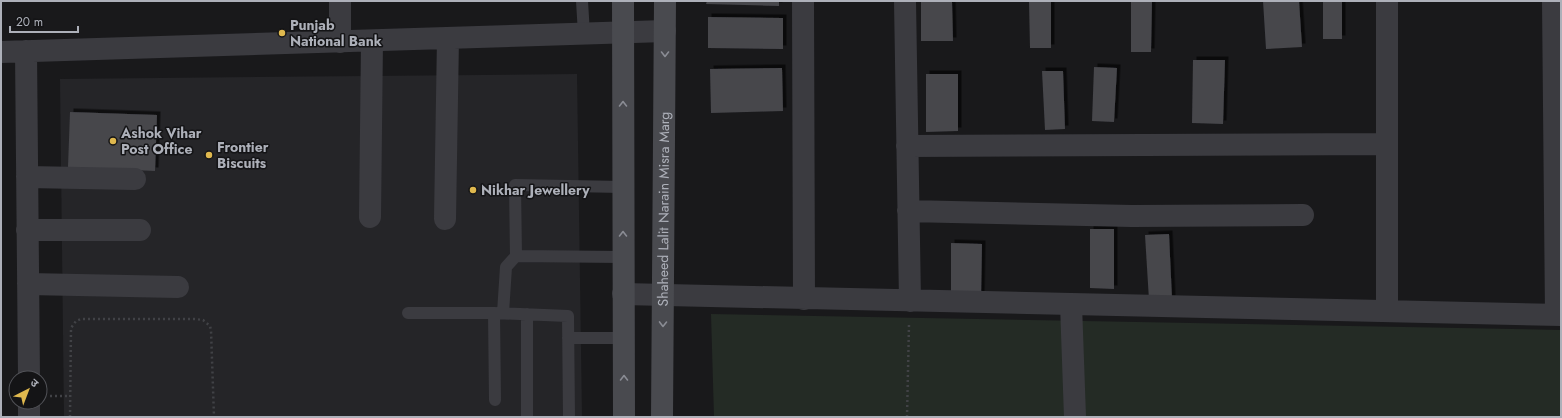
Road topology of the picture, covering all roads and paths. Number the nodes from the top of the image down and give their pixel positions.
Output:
1 (340, 1) edge
2 (582, 1) edge
3 (623, 1) edge
4 (665, 1) edge
5 (803, 1) edge
6 (905, 1) edge
7 (1387, 1) edge
8 (1553, 1) edge
9 (665, 31) junction
10 (623, 33) junction
11 (584, 34) junction
12 (448, 38) junction
13 (372, 41) junction
14 (340, 42) junction
15 (26, 51) junction
16 (1, 52) edge
17 (1386, 144) junction
18 (907, 146) junction
19 (27, 178) junction
20 (135, 179) dead end
21 (623, 186) junction
22 (908, 211) junction
23 (1303, 215) dead end
24 (370, 216) dead end
25 (445, 219) dead end
26 (28, 230) junction
27 (140, 230) dead end
28 (516, 256) junction
29 (623, 257) junction
30 (28, 284) junction
31 (178, 287) dead end
32 (624, 294) junction
33 (663, 296) junction
34 (804, 299) junction
35 (910, 301) junction
36 (1071, 304) junction
37 (1388, 311) junction
38 (408, 313) dead end
39 (499, 313) junction
40 (527, 314) junction
41 (1559, 315) edge
42 (568, 338) junction
43 (624, 338) junction
44 (29, 370) edge
45 (70, 396) junction
46 (48, 398) edge
47 (494, 400) dead end
48 (70, 417) edge
49 (214, 417) edge
50 (527, 417) edge
51 (569, 417) edge
52 (624, 417) edge
53 (662, 417) edge
54 (907, 417) edge
55 (1075, 417) edge

1 - 14 street
2 - 11 lane
3 - 10 street
4 - 9 street, Shaheed Lalit Narain Misra Marg
5 - 34 street
6 - 18 street
7 - 17 street
8 - 41 street
9 - 10 street
9 -> 33 street, Shaheed Lalit Narain Misra Marg
10 - 11 street
21 -> 10 street
11 - 12 street
12 - 13 street
12 - 25 street
13 - 14 street
13 - 24 street
14 - 15 street
15 - 16 street
15 - 19 street
17 - 18 street
17 - 37 street
18 - 22 street
19 - 20 street
19 - 26 street
21 - 28 lane
29 -> 21 street
22 - 23 street
22 - 35 street
26 - 27 street
26 - 30 street
28 - 29 lane
28 - 39 lane
29 - 32 street
30 - 31 street
30 - 44 street
32 - 33 street
32 - 43 street
33 - 34 street
33 -> 53 street, Shaheed Lalit Narain Misra Marg
34 - 35 street
35 - 36 street
35 - 54 path
36 - 37 street
36 - 55 street
37 - 41 street
38 - 39 lane
39 - 40 lane
39 - 47 lane
40 - 42 lane
40 - 50 lane
42 - 43 lane
42 - 51 lane
52 -> 43 street
45 - 46 path
45 - 48 path
45 - 49 path

